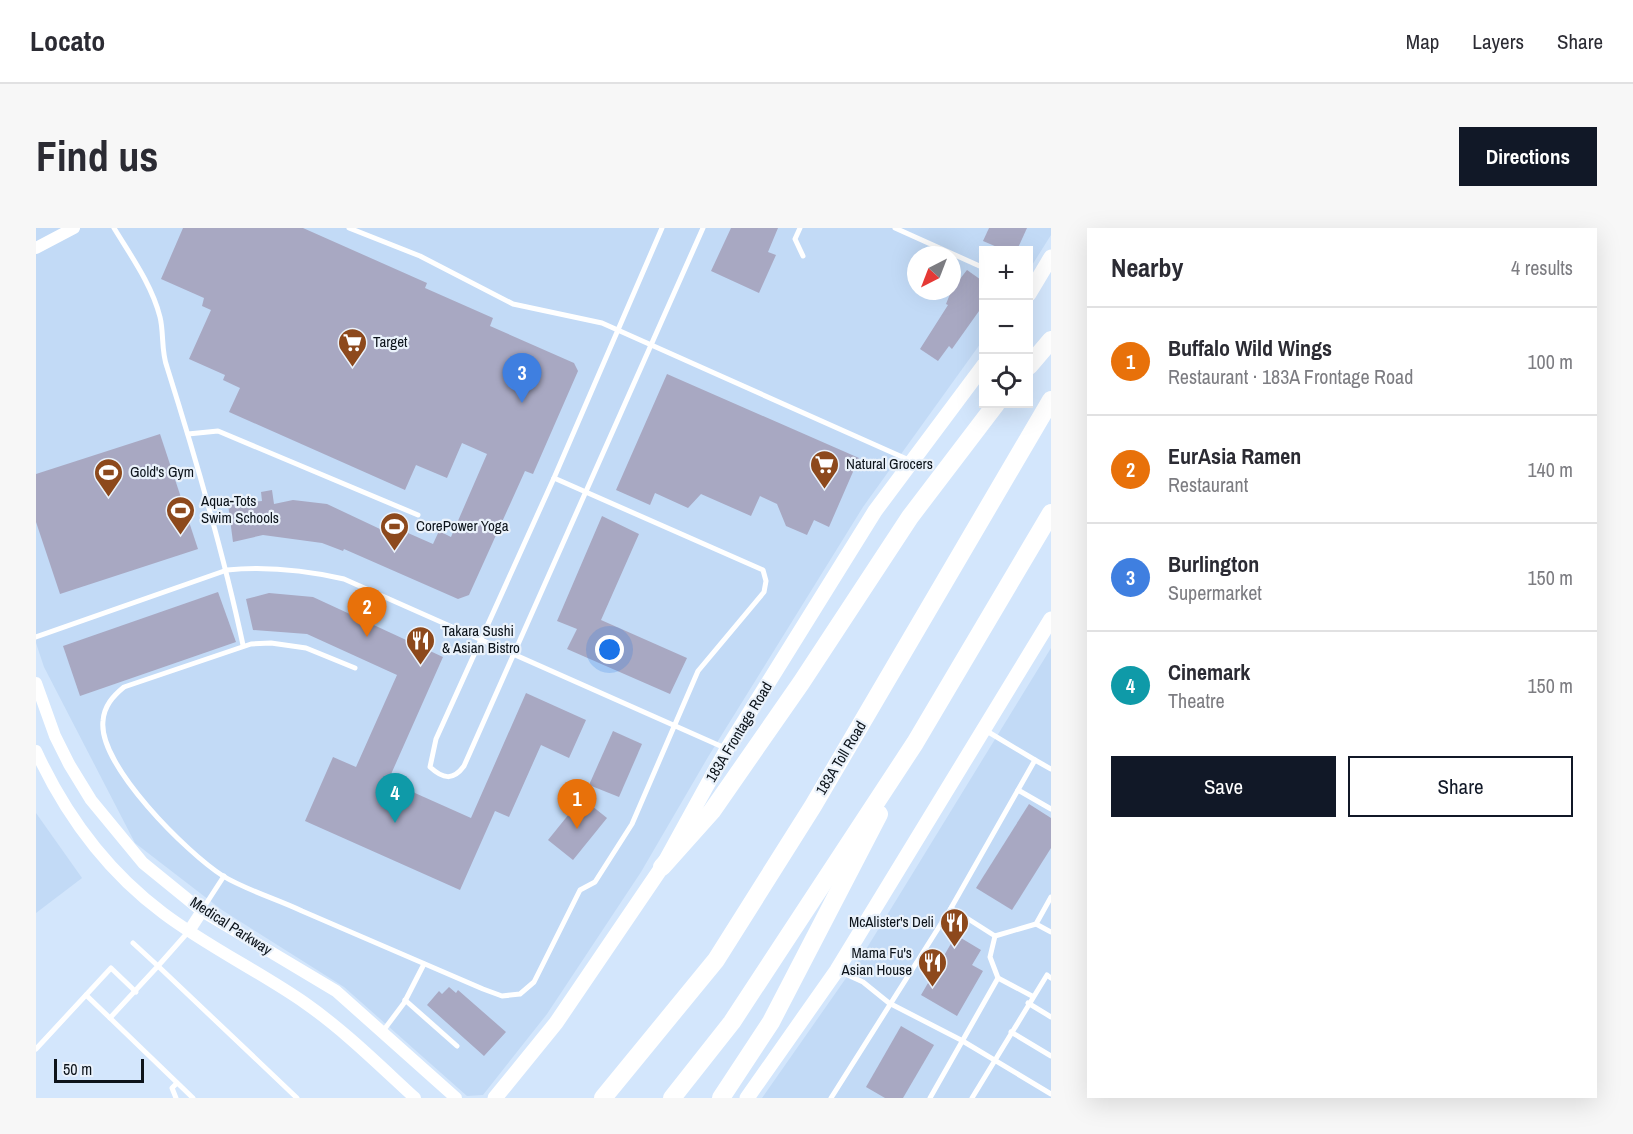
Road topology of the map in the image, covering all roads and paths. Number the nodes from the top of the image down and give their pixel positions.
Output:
1 (74, 228) edge
2 (114, 228) edge
3 (349, 228) edge
4 (662, 228) edge
5 (703, 228) edge
6 (800, 228) edge
7 (895, 228) edge
8 (36, 248) edge
9 (803, 256) dead end
10 (1051, 257) edge
11 (979, 266) edge
12 (1033, 287) edge
13 (617, 330) junction
14 (1051, 340) edge
15 (650, 347) junction
16 (1033, 361) edge
17 (979, 372) edge
18 (1051, 400) edge
19 (993, 408) edge
20 (188, 434) junction
21 (911, 461) junction
22 (554, 478) junction
23 (586, 492) junction
24 (1051, 513) edge
25 (418, 515) dead end
26 (227, 570) junction
27 (1051, 619) edge
28 (36, 637) edge
29 (480, 641) junction
30 (243, 645) junction
31 (515, 657) junction
32 (355, 668) dead end
33 (36, 683) edge
34 (675, 726) junction
35 (984, 730) junction
36 (915, 743) junction
37 (727, 749) junction
38 (36, 751) edge
39 (1035, 760) junction
40 (1051, 769) edge
41 (1018, 790) junction
42 (1051, 808) edge
43 (662, 867) junction
44 (224, 876) junction
45 (1051, 897) edge
46 (951, 908) junction
47 (202, 911) junction
48 (1036, 924) junction
49 (189, 931) junction
50 (1051, 932) edge
51 (995, 936) junction
52 (133, 943) dead end
53 (424, 964) junction
54 (158, 966) junction
55 (837, 970) junction
56 (998, 978) junction
57 (1051, 978) edge
58 (136, 992) junction
59 (86, 995) junction
60 (1032, 996) junction
61 (405, 1000) junction
62 (889, 1003) junction
63 (1028, 1004) junction
64 (1051, 1017) edge
65 (110, 1018) junction
66 (1011, 1032) junction
67 (382, 1033) junction
68 (961, 1040) junction
69 (457, 1046) dead end
70 (36, 1049) edge
71 (1051, 1056) edge
72 (994, 1060) junction
73 (177, 1083) junction
74 (1051, 1094) edge
75 (973, 1096) edge
76 (176, 1098) edge
77 (193, 1098) edge
78 (297, 1098) edge
79 (415, 1098) edge
80 (456, 1098) edge
81 (495, 1098) edge
82 (603, 1098) edge
83 (672, 1098) edge
84 (721, 1098) edge
85 (747, 1098) edge
86 (831, 1098) edge
87 (930, 1098) edge
88 (980, 1098) edge

1 - 8 street
2 - 20 lane
3 - 13 lane
4 - 13 lane
5 - 15 lane
6 - 9 lane
7 - 11 lane
10 - 12 main road
13 - 15 lane
13 - 22 lane
14 - 16 highway
15 - 21 lane
15 - 23 lane
17 - 21 main road, 183A Frontage Road
18 - 82 highway, 183A Toll Road
19 - 43 highway
20 - 25 lane
20 - 26 lane
21 - 37 main road, 183A Frontage Road
22 - 23 lane
22 - 29 lane
23 - 31 lane
23 - 34 lane
24 - 36 highway
26 - 28 lane
26 - 29 lane
26 - 30 lane
27 - 35 main road
29 - 31 lane
29 - 31 lane
30 - 32 lane
30 - 44 lane
31 - 34 lane
33 - 47 street, Medical Parkway
34 - 37 lane
34 - 53 lane
35 - 39 lane
35 - 55 main road
36 - 83 highway
36 - 84 highway
37 - 43 main road, 183A Frontage Road
38 - 49 street, Medical Parkway
39 - 40 lane
39 - 41 lane
41 - 42 lane
41 - 46 lane
43 - 81 main road, 183A Frontage Road
44 - 47 lane
44 - 53 lane
45 - 48 lane
46 - 51 lane
46 - 62 lane
47 - 49 street
47 - 67 street, Medical Parkway
48 - 50 lane
48 - 51 lane
49 - 54 lane
49 - 79 street, Medical Parkway
51 - 56 lane
52 - 54 lane
53 - 61 lane
54 - 58 lane
54 - 78 lane
55 - 62 lane
55 - 85 main road
56 - 60 lane
56 - 68 lane
57 - 60 lane
58 - 59 lane
58 - 65 lane
59 - 65 lane
59 - 70 lane
60 - 63 lane
61 - 67 lane
61 - 69 lane
62 - 68 lane
62 - 86 lane
63 - 64 lane
63 - 66 lane
65 - 73 lane
66 - 71 lane
66 - 72 lane
67 - 80 street, Medical Parkway
68 - 72 lane
68 - 87 lane
72 - 74 lane
72 - 75 lane
73 - 76 lane
73 - 77 lane
75 - 88 lane

